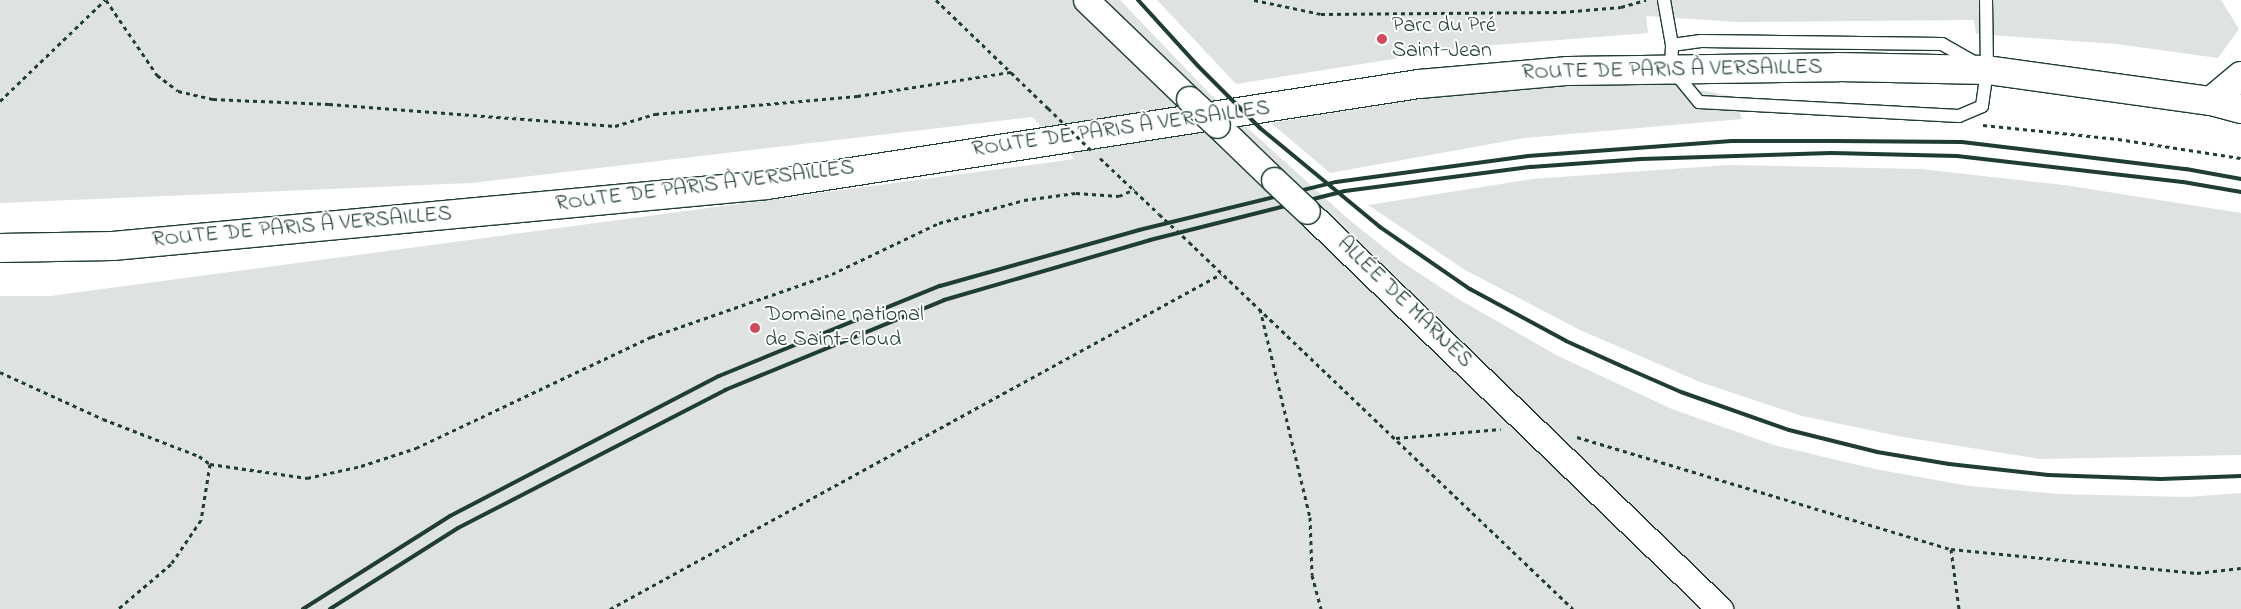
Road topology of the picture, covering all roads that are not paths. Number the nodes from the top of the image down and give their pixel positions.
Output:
1 (1086, 0) edge
2 (1664, 0) edge
3 (1986, 0) edge
4 (1672, 56) junction
5 (1987, 70) junction
6 (2241, 76) edge
7 (2210, 101) junction
8 (2241, 102) edge
9 (2241, 109) edge
10 (0, 248) edge
11 (1720, 609) edge

1 - 11 street, ALLÉE DE MARNES, bridge
2 - 4 lane
3 - 5 lane
4 - 5 main road, ROUTE DE PARIS À VERSAILLES
4 - 5 lane
4 - 10 main road, ROUTE DE PARIS À VERSAILLES
5 - 7 main road, ROUTE DE PARIS À VERSAILLES
6 - 7 main road
7 - 8 main road
7 - 9 main road, ROUTE DE PARIS À VERSAILLES

